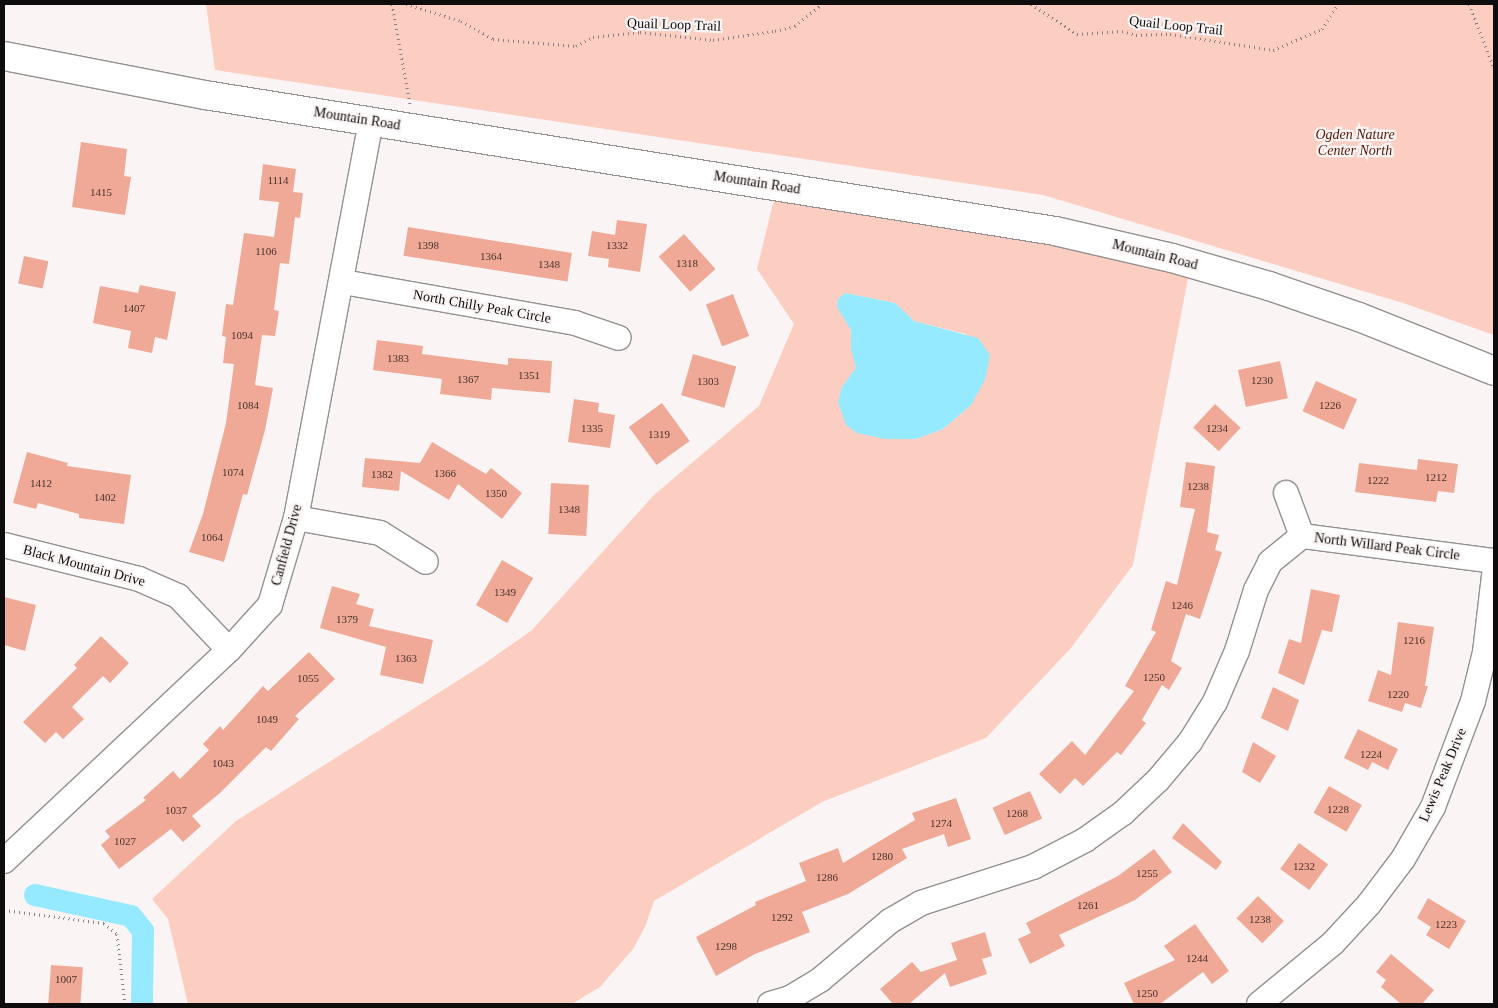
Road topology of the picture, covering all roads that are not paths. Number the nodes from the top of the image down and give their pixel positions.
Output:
1 (4, 56) edge
2 (371, 121) junction
3 (343, 282) junction
4 (619, 338) dead end
5 (1494, 371) edge
6 (1286, 492) dead end
7 (296, 518) junction
8 (1302, 536) junction
9 (4, 545) edge
10 (1494, 561) edge
11 (426, 562) dead end
12 (1494, 575) edge
13 (229, 650) junction
14 (4, 861) edge
15 (770, 1004) edge
16 (1259, 1004) edge

1 - 2 street, Mountain Road
2 - 3 street, Canfield Drive
2 - 5 street, Mountain Road
3 - 4 street, North Chilly Peak Circle
3 - 7 street, Canfield Drive
6 - 8 street
7 - 11 street
7 - 13 street, Canfield Drive
8 - 10 street, North Willard Peak Circle
8 - 15 street, North Willard Peak Circle
9 - 13 street, Black Mountain Drive
12 - 16 street, Lewis Peak Drive
13 - 14 street, Canfield Drive

